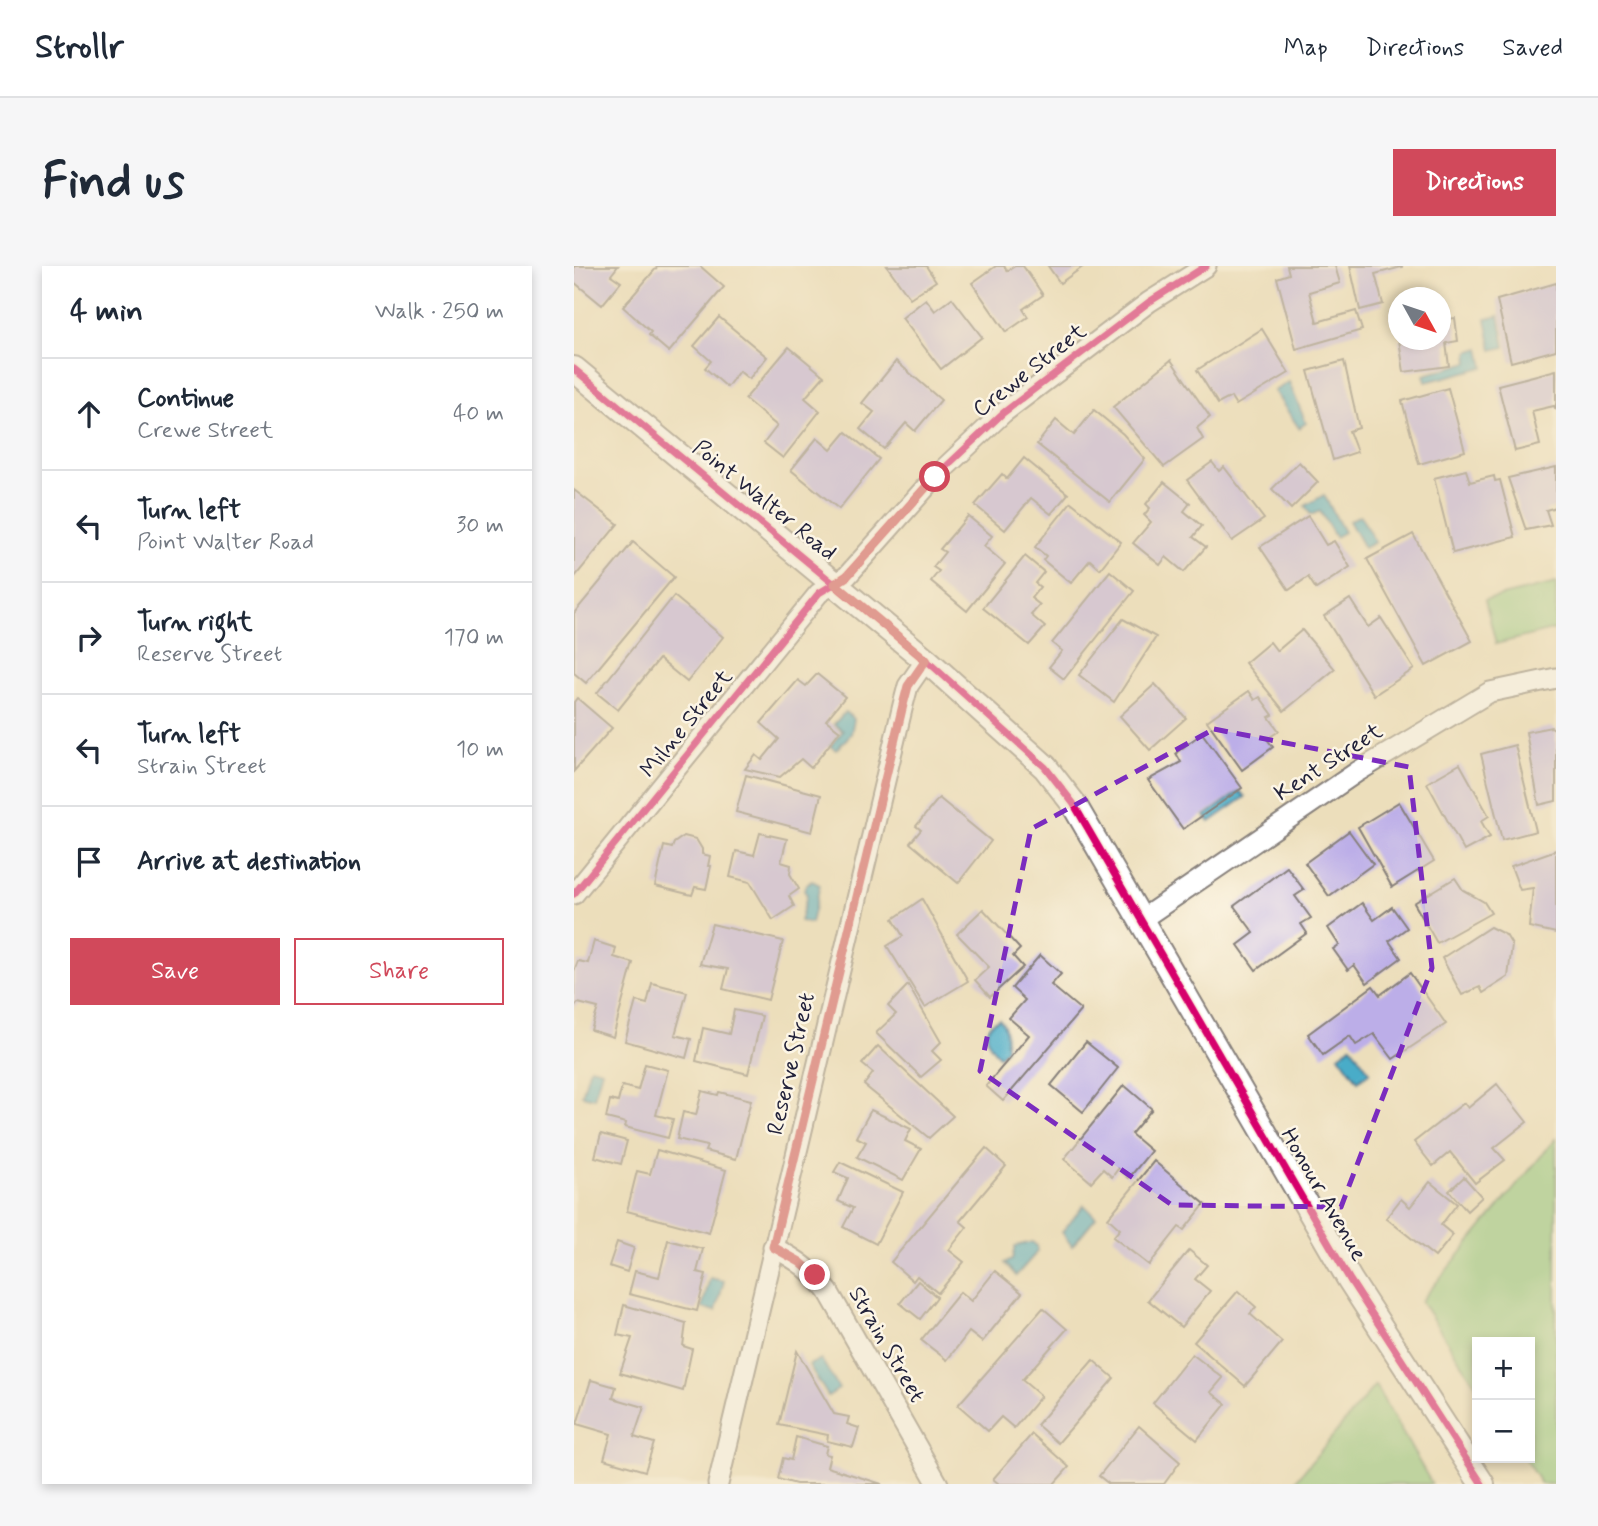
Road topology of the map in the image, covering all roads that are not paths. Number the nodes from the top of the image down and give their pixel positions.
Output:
1 (1206, 266) edge
2 (574, 369) edge
3 (835, 584) junction
4 (926, 660) junction
5 (1556, 678) edge
6 (574, 894) edge
7 (1142, 919) junction
8 (773, 1247) junction
9 (718, 1484) edge
10 (939, 1484) edge
11 (1482, 1484) edge

1 - 3 street, Crewe Street
2 - 3 street, Point Walter Road
3 - 4 street, Point Walter Road
3 - 6 street, Milne Street
4 - 7 street, Point Walter Road
4 - 8 street, Reserve Street
5 - 7 street, Kent Street
7 - 11 street, Honour Avenue
8 - 9 street, Reserve Street
8 - 10 street, Strain Street

